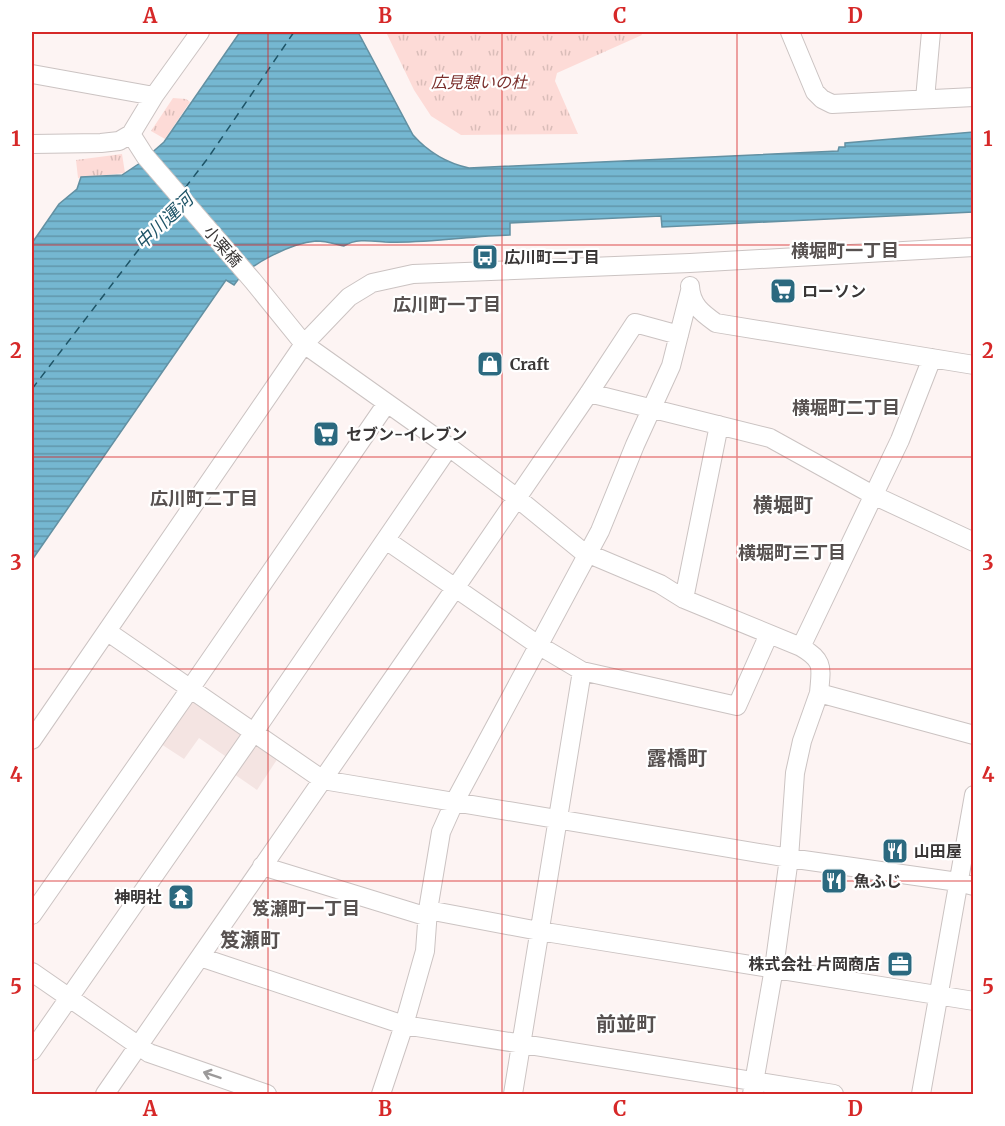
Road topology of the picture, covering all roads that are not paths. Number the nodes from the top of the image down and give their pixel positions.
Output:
1 (200, 32) edge
2 (790, 32) edge
3 (931, 32) edge
4 (32, 74) edge
5 (154, 96) junction
6 (974, 97) edge
7 (925, 99) junction
8 (131, 134) junction
9 (32, 144) edge
10 (974, 247) edge
11 (690, 263) junction
12 (690, 291) junction
13 (679, 334) junction
14 (304, 344) junction
15 (932, 358) junction
16 (974, 365) edge
17 (589, 393) junction
18 (387, 403) junction
19 (652, 409) junction
20 (719, 425) junction
21 (449, 447) junction
22 (873, 495) junction
23 (516, 498) junction
24 (386, 540) junction
25 (974, 542) edge
26 (588, 555) junction
27 (456, 587) junction
28 (684, 599) junction
29 (108, 632) junction
30 (769, 634) junction
31 (538, 645) junction
32 (801, 648) junction
33 (582, 671) junction
34 (190, 689) junction
35 (819, 693) junction
36 (254, 732) junction
37 (974, 735) edge
38 (32, 740) edge
39 (323, 780) junction
40 (974, 795) edge
41 (454, 803) junction
42 (558, 819) junction
43 (789, 858) junction
44 (262, 866) junction
45 (966, 884) edge
46 (428, 913) junction
47 (32, 915) edge
48 (540, 931) junction
49 (200, 957) junction
50 (774, 968) junction
51 (32, 972) edge
52 (938, 996) junction
53 (69, 998) junction
54 (974, 1001) edge
55 (404, 1025) junction
56 (521, 1044) junction
57 (139, 1046) junction
58 (32, 1051) edge
59 (754, 1088) edge
60 (105, 1095) edge
61 (267, 1095) edge
62 (381, 1095) edge
63 (513, 1095) edge
64 (834, 1095) edge
65 (921, 1095) edge

1 - 5 street
2 - 7 street
3 - 7 street
4 - 5 street
5 - 8 street
6 - 7 street
8 - 9 street
8 - 14 street, 小栗橋
10 - 11 street
11 - 12 street
11 - 14 street
12 - 13 street
12 - 15 street
13 - 17 street
13 - 19 street
14 - 18 street, 小栗橋
14 - 29 street
15 - 16 street
15 - 22 street
17 - 19 street
17 - 23 street
18 - 21 street, 小栗橋
18 - 34 street
19 - 20 street
19 - 26 street
20 - 22 street
20 - 28 street
21 - 23 street, 小栗橋
21 - 24 street
22 - 25 street
22 - 32 street
23 - 26 street, 小栗橋
23 - 27 street
24 - 27 street
24 - 36 street
26 - 28 street, 小栗橋
26 - 31 street
27 - 31 street
27 - 39 street
28 - 30 street, 小栗橋
29 - 34 street
29 - 38 street
30 - 32 street, 小栗橋
30 - 33 street
31 - 33 street
31 - 41 street
32 - 35 street, 小栗橋
33 - 42 street
34 - 36 street
34 - 47 street
35 - 37 street
35 - 43 street
36 - 39 street
36 - 53 street
39 - 41 street
39 - 44 street
40 - 45 street
41 - 42 street
41 - 46 street
42 - 43 street
42 - 48 street
43 - 45 street
43 - 50 street
44 - 46 street
44 - 49 street
45 - 52 street
46 - 48 street
46 - 55 street
48 - 50 street
48 - 56 street
49 - 55 street
49 - 57 street
50 - 52 street
50 - 59 street
51 - 53 street
52 - 54 street
52 - 65 street
53 - 57 street
53 - 58 street
55 - 56 street
55 - 62 street
56 - 59 street
56 - 63 street
57 - 60 street
61 -> 57 street
59 - 64 street

